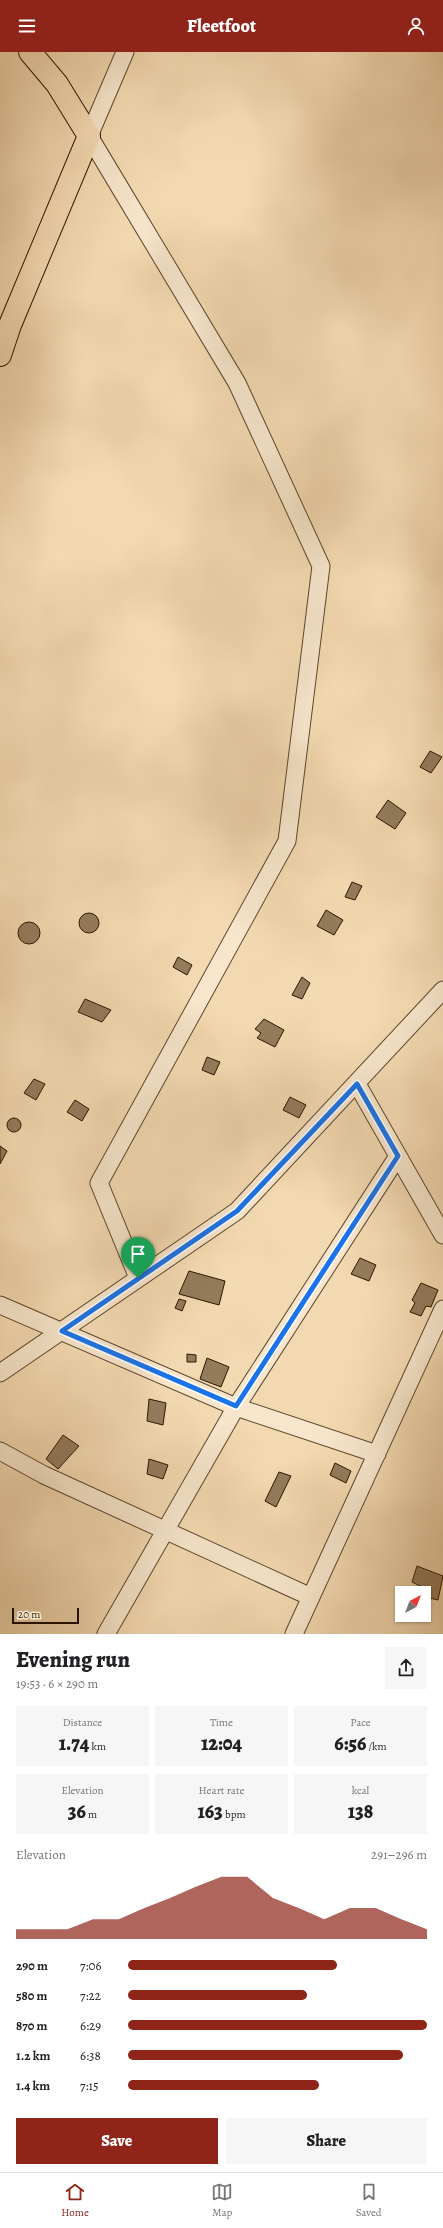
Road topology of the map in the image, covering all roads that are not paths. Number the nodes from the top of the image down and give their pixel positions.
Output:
1 (30, 52) edge
2 (126, 52) edge
3 (90, 136) junction
4 (0, 355) edge
5 (443, 990) edge
6 (357, 1084) junction
7 (398, 1156) junction
8 (443, 1235) edge
9 (138, 1278) junction
10 (0, 1305) edge
11 (443, 1309) edge
12 (62, 1331) junction
13 (0, 1374) edge
14 (236, 1406) junction
15 (0, 1451) edge
16 (377, 1454) junction
17 (165, 1531) junction
18 (311, 1597) junction
19 (106, 1634) edge
20 (294, 1634) edge

1 - 3 main road
2 - 3 street
3 - 4 main road
3 - 9 street
5 - 6 street
6 - 7 street
6 - 9 street
7 - 8 street
7 - 14 street
9 - 12 street
10 - 12 street
11 - 16 street
12 - 13 street
12 - 14 street
14 - 16 street
14 - 17 street
15 - 17 street
16 - 18 street
17 - 18 street
17 - 19 street
18 - 20 street

